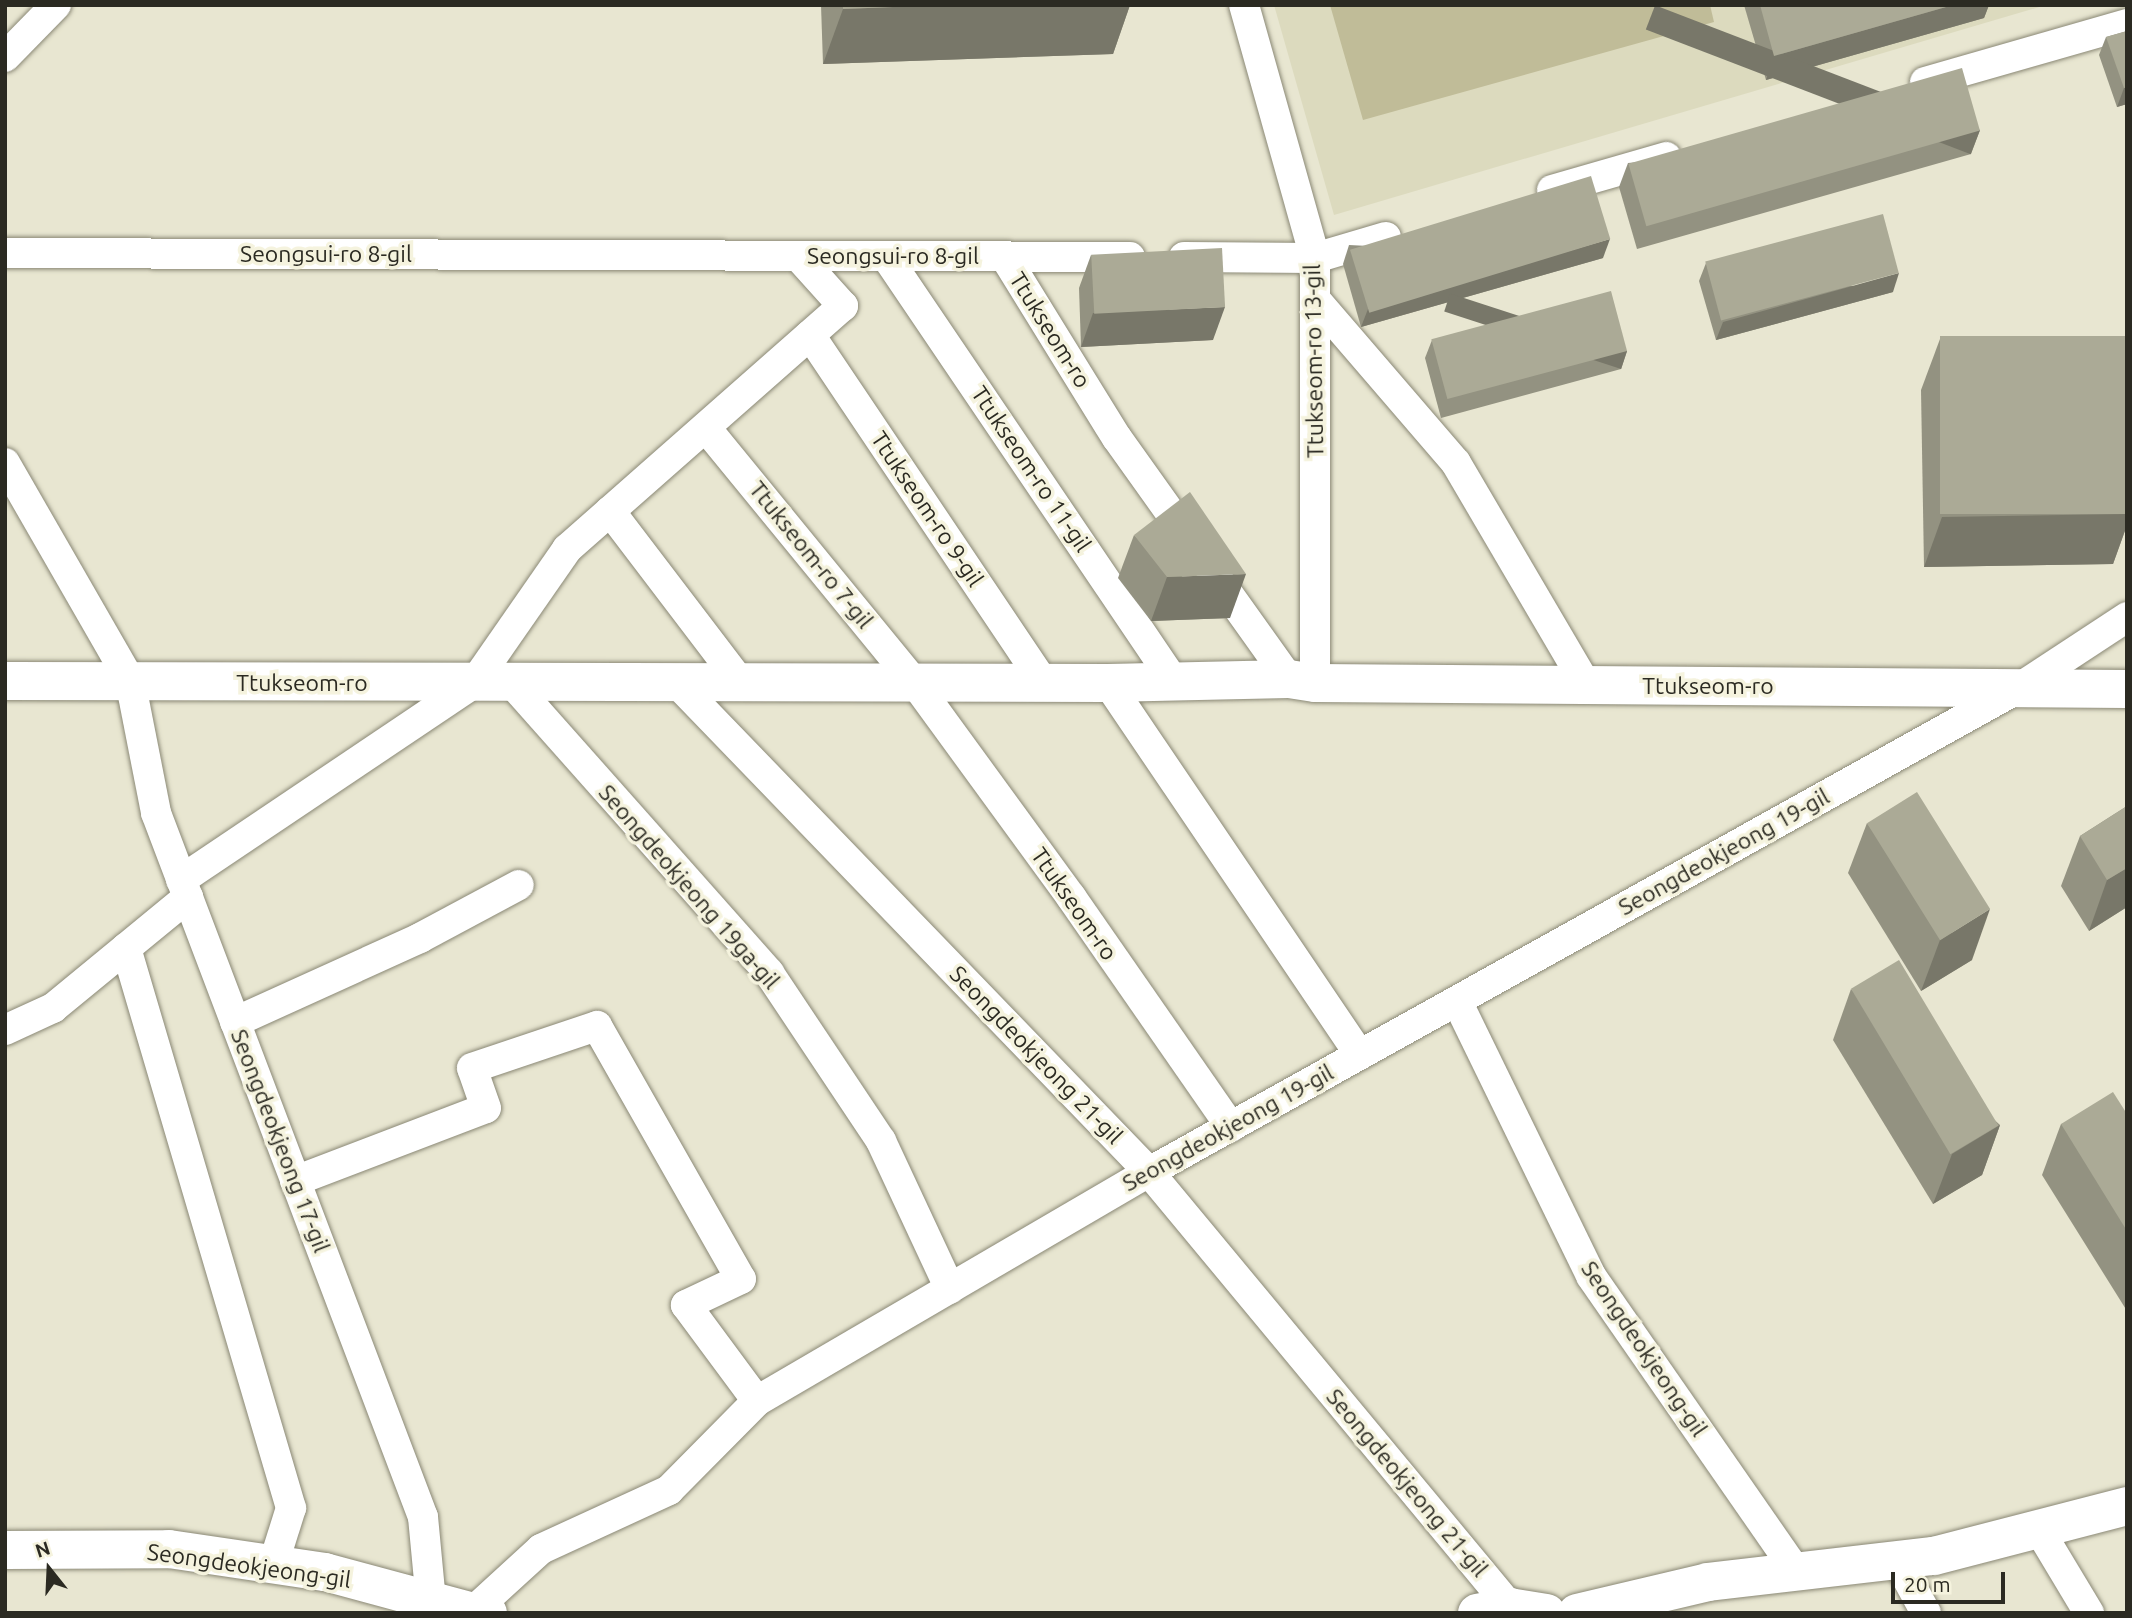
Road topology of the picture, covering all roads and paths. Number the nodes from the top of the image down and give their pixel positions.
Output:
1 (56, 5) edge
2 (1244, 5) edge
3 (2127, 24) edge
4 (5, 57) edge
5 (1900, 89) edge
6 (1688, 151) edge
7 (1528, 197) edge
8 (1408, 231) edge
9 (5, 253) edge
10 (798, 256) junction
11 (886, 256) junction
12 (1005, 257) junction
13 (1315, 258) junction
14 (1315, 299) junction
15 (810, 335) junction
16 (706, 428) junction
17 (5, 463) edge
18 (610, 511) junction
19 (2127, 617) edge
20 (130, 680) junction
21 (5, 681) edge
22 (1302, 681) junction
23 (511, 682) junction
24 (741, 682) junction
25 (474, 683) junction
26 (677, 683) junction
27 (915, 683) junction
28 (1044, 683) junction
29 (1108, 683) junction
30 (1175, 683) junction
31 (1586, 685) junction
32 (2019, 688) junction
33 (2127, 689) edge
34 (519, 885) dead end
35 (185, 888) junction
36 (126, 948) junction
37 (1457, 1001) junction
38 (235, 1022) junction
39 (5, 1030) edge
40 (1360, 1055) junction
41 (1231, 1127) junction
42 (1149, 1172) junction
43 (295, 1181) junction
44 (950, 1289) junction
45 (757, 1401) junction
46 (2127, 1506) edge
47 (2038, 1528) junction
48 (5, 1550) edge
49 (1897, 1560) junction
50 (273, 1564) junction
51 (1797, 1572) junction
52 (431, 1601) junction
53 (1500, 1611) edge
54 (477, 1612) edge
55 (1547, 1613) edge
56 (1577, 1613) edge
57 (1926, 1613) edge
58 (2089, 1613) edge

1 - 4 street
2 - 13 street, Ttukseom-ro 13-gil
3 - 5 street
6 - 7 street
8 - 13 street, Seongsui-ro 8-gil
9 - 10 street, Seongsui-ro 8-gil
10 - 11 street, Seongsui-ro 8-gil
10 - 15 street
11 - 12 street, Seongsui-ro 8-gil
11 - 30 street, Ttukseom-ro 11-gil
12 - 13 street, Seongsui-ro 8-gil
12 - 22 street, Ttukseom-ro
13 - 14 street, Ttukseom-ro 13-gil
14 - 22 street, Ttukseom-ro 13-gil
14 - 31 street
15 - 16 street
15 - 28 street, Ttukseom-ro 9-gil
16 - 18 street
16 - 27 street, Ttukseom-ro 7-gil
17 - 20 street
18 - 24 street
18 - 25 street
19 - 32 street, Seongdeokjeong 19-gil
20 - 21 main road, Ttukseom-ro
20 - 25 main road, Ttukseom-ro
20 - 35 street, Seongdeokjeong 17-gil
22 - 30 main road, Ttukseom-ro
22 - 31 main road, Ttukseom-ro
23 - 25 main road, Ttukseom-ro
23 - 26 main road, Ttukseom-ro
23 - 44 street, Seongdeokjeong 19ga-gil
24 - 26 main road, Ttukseom-ro
24 - 27 main road, Ttukseom-ro
25 - 35 street
26 - 42 street, Seongdeokjeong 21-gil
27 - 28 main road, Ttukseom-ro
27 - 41 street, Ttukseom-ro
28 - 29 main road, Ttukseom-ro
29 - 30 main road, Ttukseom-ro
29 - 40 street
31 - 32 main road, Ttukseom-ro
32 - 33 main road, Ttukseom-ro
32 - 37 street, Seongdeokjeong 19-gil
34 - 38 street
35 - 36 street
35 - 38 street, Seongdeokjeong 17-gil
36 - 39 street
36 - 50 street
37 - 40 street, Seongdeokjeong 19-gil
37 - 51 street, Seongdeokjeong-gil
38 - 43 street, Seongdeokjeong 17-gil
40 - 41 street, Seongdeokjeong 19-gil
41 - 42 street, Seongdeokjeong 19-gil
42 - 44 street, Seongdeokjeong 19-gil
42 - 53 street, Seongdeokjeong 21-gil
43 - 45 street
43 - 52 street, Seongdeokjeong 17-gil
44 - 45 street, Seongdeokjeong 19-gil
45 - 54 street, Seongdeokjeong 19-gil
46 - 47 main road
47 - 49 main road
47 - 58 street
48 - 50 main road, Seongdeokjeong-gil
49 - 51 main road
49 - 57 street
50 - 52 main road, Seongdeokjeong-gil
51 - 56 main road
52 - 54 main road, Seongdeokjeong-gil
53 - 55 main road

